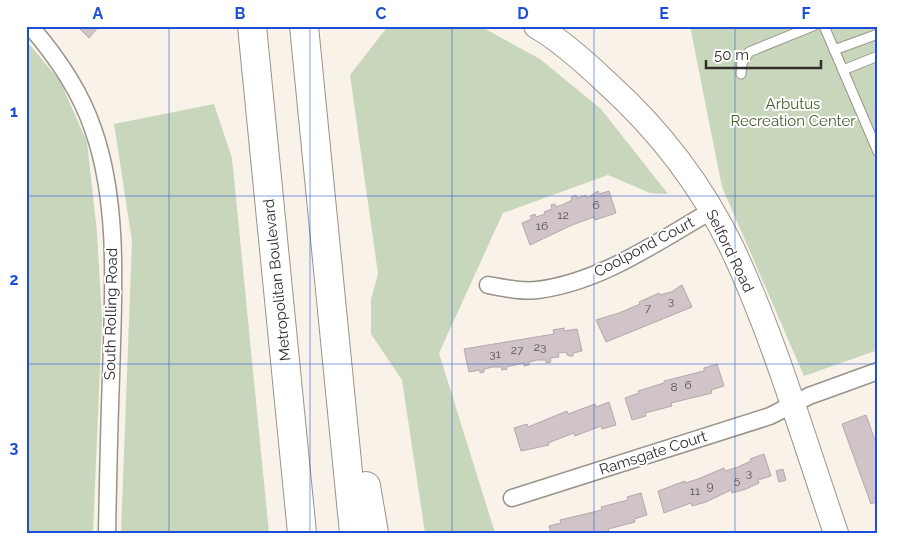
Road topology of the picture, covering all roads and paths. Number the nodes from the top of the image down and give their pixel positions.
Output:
1 (30, 26) edge
2 (248, 26) edge
3 (252, 26) edge
4 (304, 26) edge
5 (813, 26) edge
6 (824, 26) edge
7 (545, 28) edge
8 (878, 34) edge
9 (834, 50) junction
10 (878, 56) edge
11 (843, 70) junction
12 (741, 74) dead end
13 (261, 116) junction
14 (878, 152) edge
15 (317, 164) junction
16 (711, 211) junction
17 (488, 285) dead end
18 (878, 371) edge
19 (792, 404) junction
20 (512, 498) dead end
21 (107, 533) edge
22 (302, 533) edge
23 (354, 533) edge
24 (374, 533) edge
25 (836, 533) edge

1 - 21 street, South Rolling Road
2 - 13 highway
3 - 13 highway, Metropolitan Boulevard
4 - 15 highway
5 - 12 lane
6 - 9 lane
7 - 16 street, Selford Road
8 - 9 lane
9 - 11 lane
10 - 11 lane
11 - 14 lane
13 - 22 highway, Metropolitan Boulevard
15 - 23 highway
15 - 24 highway
16 - 17 street, Coolpond Court
16 - 19 street, Selford Road
18 - 19 street, Ramsgate Court
19 - 20 street, Ramsgate Court
19 - 25 street, Selford Road

